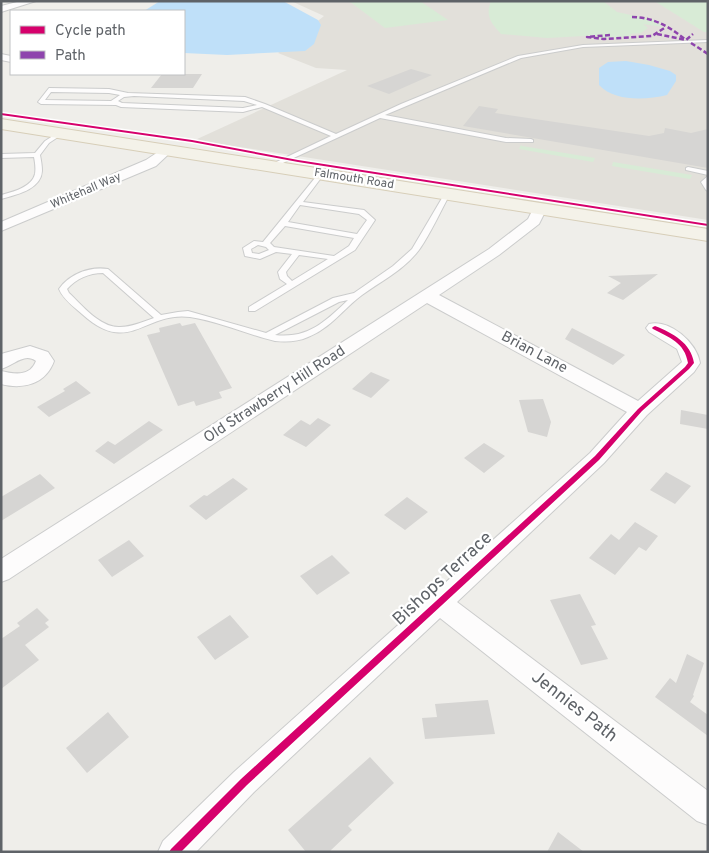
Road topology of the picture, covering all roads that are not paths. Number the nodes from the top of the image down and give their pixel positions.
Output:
1 (32, 1) edge
2 (1, 9) edge
3 (708, 41) edge
4 (129, 95) junction
5 (118, 103) junction
6 (263, 105) junction
7 (378, 116) junction
8 (1, 124) edge
9 (61, 133) junction
10 (334, 136) junction
11 (531, 142) dead end
12 (167, 150) junction
13 (37, 155) junction
14 (1, 156) edge
15 (272, 166) junction
16 (688, 169) dead end
17 (708, 173) edge
18 (321, 174) junction
19 (708, 178) edge
20 (708, 189) edge
21 (696, 190) dead end
22 (447, 194) junction
23 (1, 197) edge
24 (299, 203) junction
25 (540, 208) junction
26 (283, 224) junction
27 (1, 228) edge
28 (708, 235) edge
29 (359, 237) junction
30 (266, 243) junction
31 (273, 249) junction
32 (297, 252) junction
33 (335, 258) junction
34 (292, 284) junction
35 (357, 295) junction
36 (427, 296) junction
37 (252, 309) dead end
38 (158, 317) junction
39 (655, 328) dead end
40 (269, 335) junction
41 (1, 363) edge
42 (1, 377) edge
43 (640, 410) junction
44 (1, 572) edge
45 (439, 603) junction
46 (708, 810) edge
47 (174, 852) edge

1 - 2 street
3 - 7 lane
4 - 5 lane
4 - 5 lane
4 - 6 lane
5 - 6 lane
6 - 10 lane
7 - 10 lane
7 - 11 lane
8 - 9 main road, Falmouth Road
9 - 12 main road, Falmouth Road
9 - 13 lane
10 - 15 lane
12 - 15 main road, Falmouth Road
12 - 27 street, Whitehall Way
13 - 14 lane
13 - 23 lane
15 - 18 main road, Falmouth Road
16 - 17 lane
18 - 22 main road, Falmouth Road
18 - 24 lane
19 - 20 lane
20 - 21 lane
22 - 25 main road, Falmouth Road
22 - 35 lane
24 - 26 lane
24 - 29 lane
25 - 28 main road, Falmouth Road
25 - 36 street, Old Strawberry Hill Road
26 - 29 lane
26 - 30 lane
29 - 33 lane
30 - 31 lane
30 - 31 lane
31 - 32 lane
32 - 33 lane
32 - 34 lane
33 - 34 lane
34 - 37 lane
35 - 40 lane
35 - 40 lane
36 - 43 street, Brian Lane
36 - 44 street, Old Strawberry Hill Road
38 - 38 lane
38 - 40 lane
39 - 43 street, Bishops Terrace
41 - 42 street
43 - 45 street, Bishops Terrace
45 - 46 street, Jennies Path
45 - 47 street, Bishops Terrace

